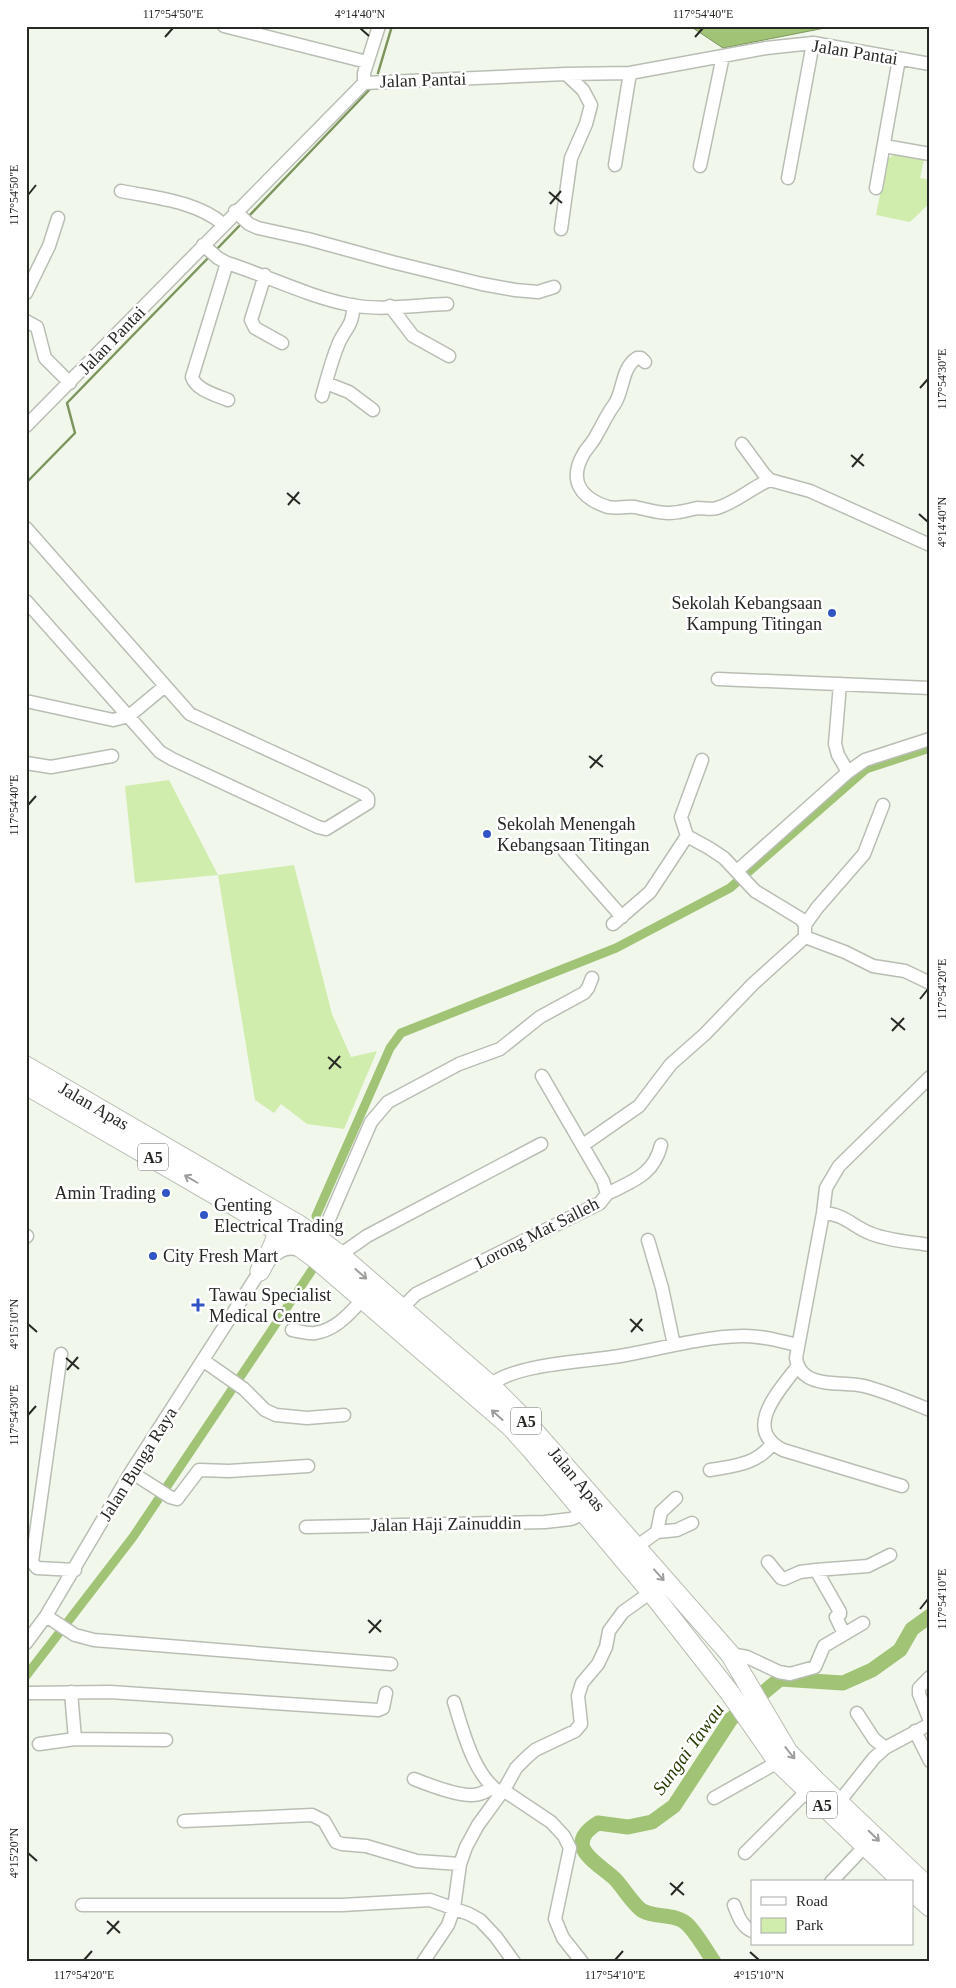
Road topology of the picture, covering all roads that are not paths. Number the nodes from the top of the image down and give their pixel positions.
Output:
1 (224, 26) edge
2 (379, 26) edge
3 (813, 43) junction
4 (723, 56) junction
5 (899, 58) junction
6 (367, 62) junction
7 (930, 64) edge
8 (630, 73) junction
9 (566, 74) junction
10 (371, 82) junction
11 (884, 146) junction
12 (930, 154) edge
13 (615, 165) dead end
14 (700, 166) dead end
15 (788, 178) dead end
16 (876, 188) dead end
17 (121, 191) dead end
18 (242, 217) junction
19 (58, 218) dead end
20 (224, 224) junction
21 (560, 229) dead end
22 (205, 247) junction
23 (223, 260) junction
24 (265, 276) junction
25 (554, 287) dead end
26 (26, 293) edge
27 (447, 304) dead end
28 (353, 305) junction
29 (390, 306) junction
30 (26, 321) edge
31 (282, 343) dead end
32 (449, 356) dead end
33 (645, 362) dead end
34 (70, 382) junction
35 (326, 383) junction
36 (322, 396) dead end
37 (228, 400) dead end
38 (373, 410) dead end
39 (26, 426) edge
40 (742, 444) dead end
41 (770, 480) junction
42 (26, 528) edge
43 (930, 545) edge
44 (26, 601) edge
45 (718, 679) dead end
46 (840, 684) junction
47 (165, 686) junction
48 (930, 688) edge
49 (26, 701) edge
50 (129, 716) junction
51 (930, 739) edge
52 (112, 756) dead end
53 (702, 760) dead end
54 (26, 763) edge
55 (848, 772) junction
56 (883, 805) dead end
57 (687, 836) junction
58 (566, 852) dead end
59 (738, 872) junction
60 (805, 931) junction
61 (592, 978) dead end
62 (930, 983) edge
63 (26, 1066) edge
64 (542, 1076) dead end
65 (930, 1077) edge
66 (26, 1085) edge
67 (541, 1144) dead end
68 (582, 1145) junction
69 (661, 1145) dead end
70 (607, 1194) junction
71 (231, 1202) junction
72 (265, 1204) junction
73 (823, 1213) junction
74 (278, 1231) junction
75 (648, 1240) dead end
76 (930, 1244) edge
77 (318, 1249) junction
78 (340, 1255) junction
79 (255, 1278) junction
80 (363, 1298) junction
81 (401, 1309) junction
82 (292, 1330) dead end
83 (442, 1344) junction
84 (674, 1345) junction
85 (798, 1345) junction
86 (61, 1354) dead end
87 (204, 1361) junction
88 (797, 1367) junction
89 (490, 1385) junction
90 (466, 1387) junction
91 (930, 1410) edge
92 (344, 1415) dead end
93 (772, 1444) junction
94 (308, 1466) dead end
95 (710, 1470) dead end
96 (131, 1472) junction
97 (902, 1486) dead end
98 (676, 1498) dead end
99 (585, 1513) junction
100 (692, 1523) dead end
101 (306, 1527) dead end
102 (657, 1532) junction
103 (636, 1547) junction
104 (890, 1555) dead end
105 (768, 1562) dead end
106 (75, 1570) junction
107 (816, 1570) junction
108 (651, 1592) junction
109 (689, 1608) junction
110 (46, 1616) junction
111 (863, 1623) dead end
112 (844, 1634) junction
113 (26, 1643) edge
114 (730, 1654) junction
115 (702, 1658) junction
116 (391, 1664) dead end
117 (930, 1677) edge
118 (71, 1692) junction
119 (26, 1693) edge
120 (386, 1693) dead end
121 (454, 1702) dead end
122 (857, 1714) dead end
123 (756, 1717) junction
124 (930, 1722) edge
125 (914, 1731) junction
126 (75, 1739) junction
127 (166, 1740) dead end
128 (39, 1744) dead end
129 (884, 1748) junction
130 (930, 1761) edge
131 (778, 1762) junction
132 (414, 1779) dead end
133 (499, 1790) junction
134 (807, 1791) junction
135 (714, 1798) dead end
136 (839, 1802) junction
137 (184, 1821) dead end
138 (859, 1841) junction
139 (745, 1853) dead end
140 (460, 1864) junction
141 (832, 1880) edge
142 (901, 1880) edge
143 (930, 1889) edge
144 (914, 1893) edge
145 (82, 1905) dead end
146 (734, 1905) dead end
147 (930, 1907) edge
148 (454, 1908) junction
149 (751, 1930) edge
150 (423, 1962) edge
151 (514, 1962) edge
152 (582, 1962) edge

1 - 6 street
2 - 6 street
3 - 4 street, Jalan Pantai
3 - 5 street, Jalan Pantai
3 - 15 street
4 - 8 street, Jalan Pantai
4 - 14 street
5 - 7 street, Jalan Pantai
5 - 11 street
6 - 10 street
8 - 9 street, Jalan Pantai
8 - 13 street
9 - 10 street, Jalan Pantai
9 - 21 street
10 - 18 street, Jalan Pantai
11 - 12 street
11 - 16 street
17 - 20 street
18 - 20 street, Jalan Pantai
18 - 25 street
19 - 26 street
20 - 22 street, Jalan Pantai
22 - 23 street
22 - 34 street, Jalan Pantai
23 - 24 street
23 - 37 street
24 - 28 street
24 - 31 street
27 - 29 street
28 - 29 street
28 - 35 street
29 - 32 street
30 - 34 street
33 - 41 street
34 - 39 street, Jalan Pantai
35 - 36 street
35 - 38 street
40 - 41 street
41 - 43 street
42 - 47 street
44 - 50 street
45 - 46 street
46 - 48 street
46 - 55 street
47 - 50 street
47 - 50 street
49 - 50 street
51 - 55 street
52 - 54 street
53 - 57 street
55 - 59 street
56 - 60 street
57 - 58 street
57 - 59 street
59 - 60 street
60 - 62 street
60 - 68 street
61 - 77 street
63 - 72 highway, Jalan Apas / A5
64 - 68 street, Lorong Mat Salleh
65 - 73 street
71 -> 66 highway, Jalan Apas / A5
67 - 78 street
68 - 70 street, Lorong Mat Salleh
69 - 70 street
70 - 81 street, Lorong Mat Salleh
71 - 74 highway, Jalan Apas / A5
71 - 79 street
72 - 74 highway
72 - 77 highway, Jalan Apas / A5
73 - 76 street
73 - 85 street
74 - 77 highway, Jalan Apas / A5
74 - 79 highway
75 - 84 street
77 - 78 highway, Jalan Apas / A5
77 - 79 street
77 - 80 highway, Jalan Apas / A5
78 -> 81 highway, Jalan Apas / A5
79 - 87 street, Jalan Bunga Raya
80 - 82 street
80 - 90 highway, Jalan Apas / A5
81 - 83 highway, Jalan Apas / A5
83 - 89 highway, Jalan Apas / A5
83 - 90 highway
84 - 85 street
84 - 89 street
85 - 88 street
86 - 106 street
87 - 92 street
87 - 96 street, Jalan Bunga Raya
88 - 91 street
88 - 93 street
89 - 103 highway, Jalan Apas / A5
99 -> 90 highway, Jalan Apas / A5
93 - 95 street
93 - 97 street
94 - 96 street
96 - 106 street, Jalan Bunga Raya
98 - 102 street
99 - 101 street, Jalan Haji Zainuddin
99 - 108 highway, Jalan Apas / A5
100 - 102 street
102 - 103 street
103 -> 109 highway, Jalan Apas / A5
104 - 107 street
105 - 107 street
106 - 110 street, Jalan Bunga Raya
107 - 112 street
108 - 115 highway, Jalan Apas / A5
108 - 133 street
109 - 114 highway, Jalan Apas / A5
109 - 115 highway
110 - 113 street, Jalan Bunga Raya
110 - 116 street
111 - 112 street
112 - 114 street
114 - 123 highway, Jalan Apas / A5
115 - 123 highway, Jalan Apas / A5
117 - 124 street
118 - 119 street
118 - 120 street
118 - 126 street
121 - 133 street
122 - 129 street
123 - 131 highway, Jalan Apas / A5
123 -> 136 highway, Jalan Apas / A5
124 - 125 street
125 - 129 street
125 - 130 street
126 - 127 street
126 - 128 street
129 - 136 street
131 - 134 highway, Jalan Apas / A5
131 - 135 street
132 - 133 street
133 - 140 street
133 - 152 street
134 - 138 highway, Jalan Apas / A5
134 - 139 street
136 - 138 highway
136 -> 143 highway, Jalan Apas / A5
137 - 140 street
138 - 141 street
138 - 142 highway, Jalan Apas / A5
140 - 148 street
144 - 147 highway
145 - 148 street
146 - 149 street
148 - 150 street
148 - 151 street

